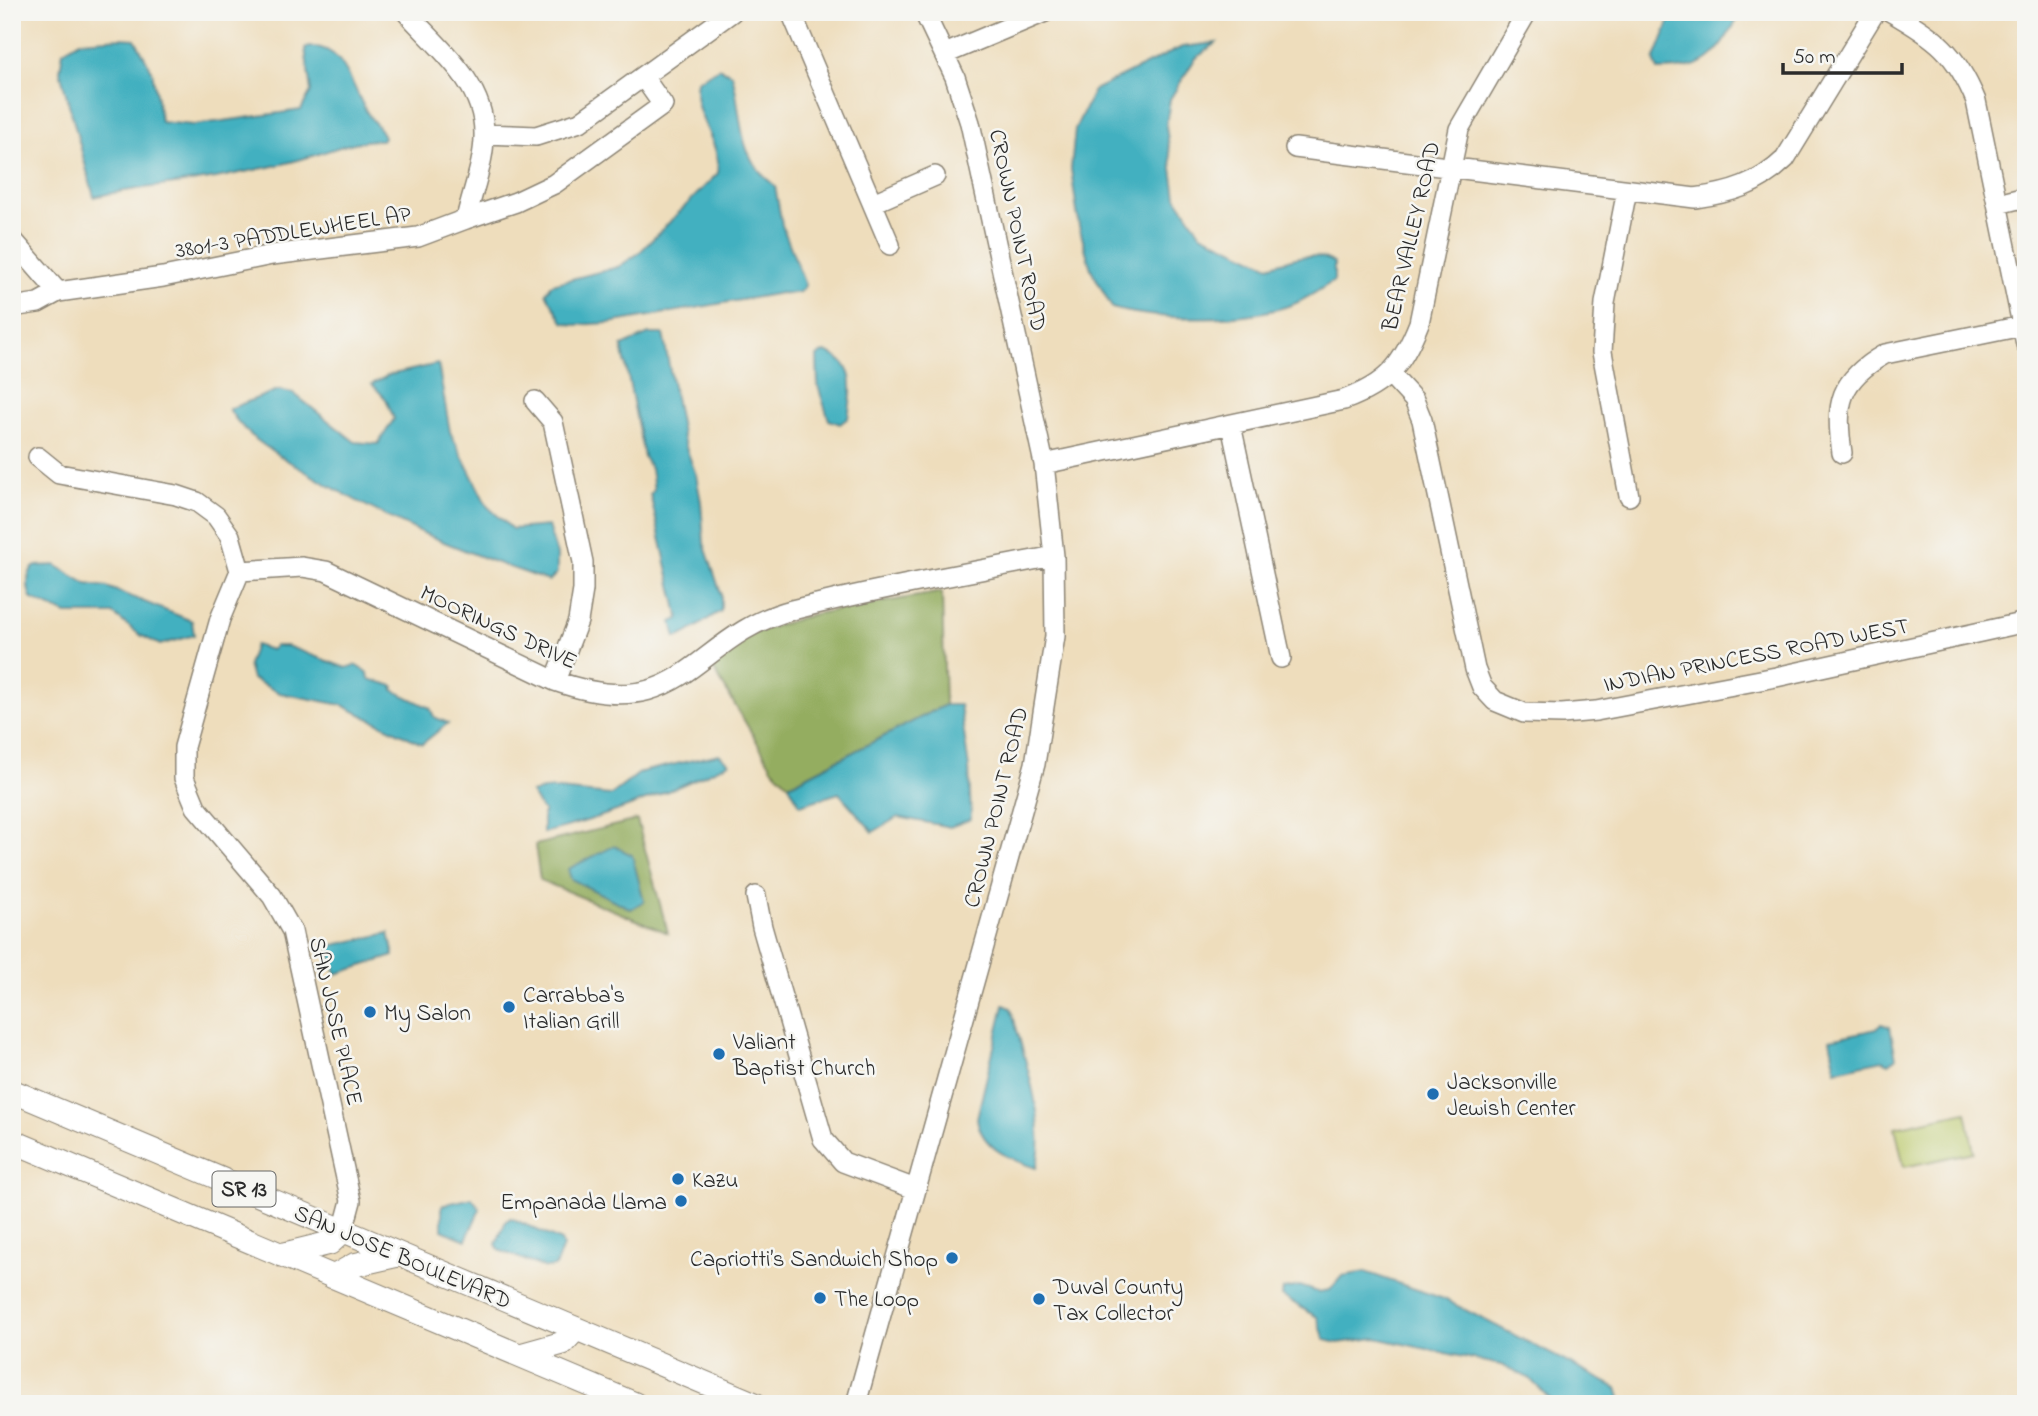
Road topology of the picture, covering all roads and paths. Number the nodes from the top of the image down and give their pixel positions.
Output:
1 (406, 12) edge
2 (732, 12) edge
3 (791, 12) edge
4 (925, 12) edge
5 (1045, 12) edge
6 (1527, 12) edge
7 (1875, 12) edge
8 (1891, 12) edge
9 (945, 54) junction
10 (643, 78) junction
11 (485, 134) junction
12 (1295, 148) dead end
13 (1449, 166) junction
14 (935, 176) dead end
15 (1627, 190) junction
16 (2026, 197) edge
17 (873, 203) junction
18 (1997, 204) junction
19 (466, 219) junction
20 (12, 239) edge
21 (890, 245) dead end
22 (58, 292) junction
23 (12, 307) edge
24 (2024, 335) edge
25 (1391, 375) junction
26 (535, 401) dead end
27 (1231, 425) junction
28 (1842, 453) dead end
29 (38, 457) dead end
30 (1044, 464) junction
31 (1629, 496) dead end
32 (1054, 556) junction
33 (240, 571) junction
34 (2026, 622) edge
35 (1281, 658) dead end
36 (555, 681) junction
37 (756, 896) dead end
38 (12, 1091) edge
39 (12, 1141) edge
40 (915, 1189) junction
41 (343, 1231) junction
42 (281, 1255) junction
43 (398, 1255) junction
44 (333, 1277) junction
45 (576, 1329) junction
46 (520, 1355) junction
47 (635, 1404) edge
48 (755, 1404) edge
49 (856, 1404) edge

1 - 11 street
2 - 10 street
3 - 17 street
4 - 9 street, CROWN POINT ROAD
5 - 9 street
6 - 13 street, BEAR VALLEY ROAD
7 - 15 street
8 - 18 street
9 - 30 street, CROWN POINT ROAD
10 - 11 street
10 - 19 street, 3801-3 PADDLEWHEEL AP
11 - 19 street
12 - 13 street
13 - 15 street
13 - 25 street, BEAR VALLEY ROAD
14 - 17 street
15 - 31 street
16 - 18 street
17 - 21 street
18 - 24 street
19 - 22 street, 3801-3 PADDLEWHEEL AP
20 - 22 street
22 - 23 street, 3801-3 PADDLEWHEEL AP
24 - 28 street
25 - 27 street, BEAR VALLEY ROAD
25 - 34 street, INDIAN PRINCESS ROAD WEST
26 - 36 street
27 - 30 street, BEAR VALLEY ROAD
27 - 35 street
29 - 33 street
30 - 32 street, CROWN POINT ROAD
32 - 36 street, MOORINGS DRIVE
32 - 40 street, CROWN POINT ROAD
33 - 36 street, MOORINGS DRIVE
33 - 41 street, SAN JOSE PLACE
37 - 40 street
38 - 41 main road, SAN JOSE BOULEVARD / SR 13
39 - 42 main road, SAN JOSE BOULEVARD / SR 13
40 - 49 street, CROWN POINT ROAD
41 - 42 main road
41 - 43 main road, SAN JOSE BOULEVARD / SR 13
42 - 44 main road, SAN JOSE BOULEVARD / SR 13
43 - 44 main road
43 - 45 main road, SAN JOSE BOULEVARD / SR 13
44 - 46 main road, SAN JOSE BOULEVARD / SR 13
45 - 46 main road
45 - 48 main road, SAN JOSE BOULEVARD / SR 13
46 - 47 main road, SAN JOSE BOULEVARD / SR 13

